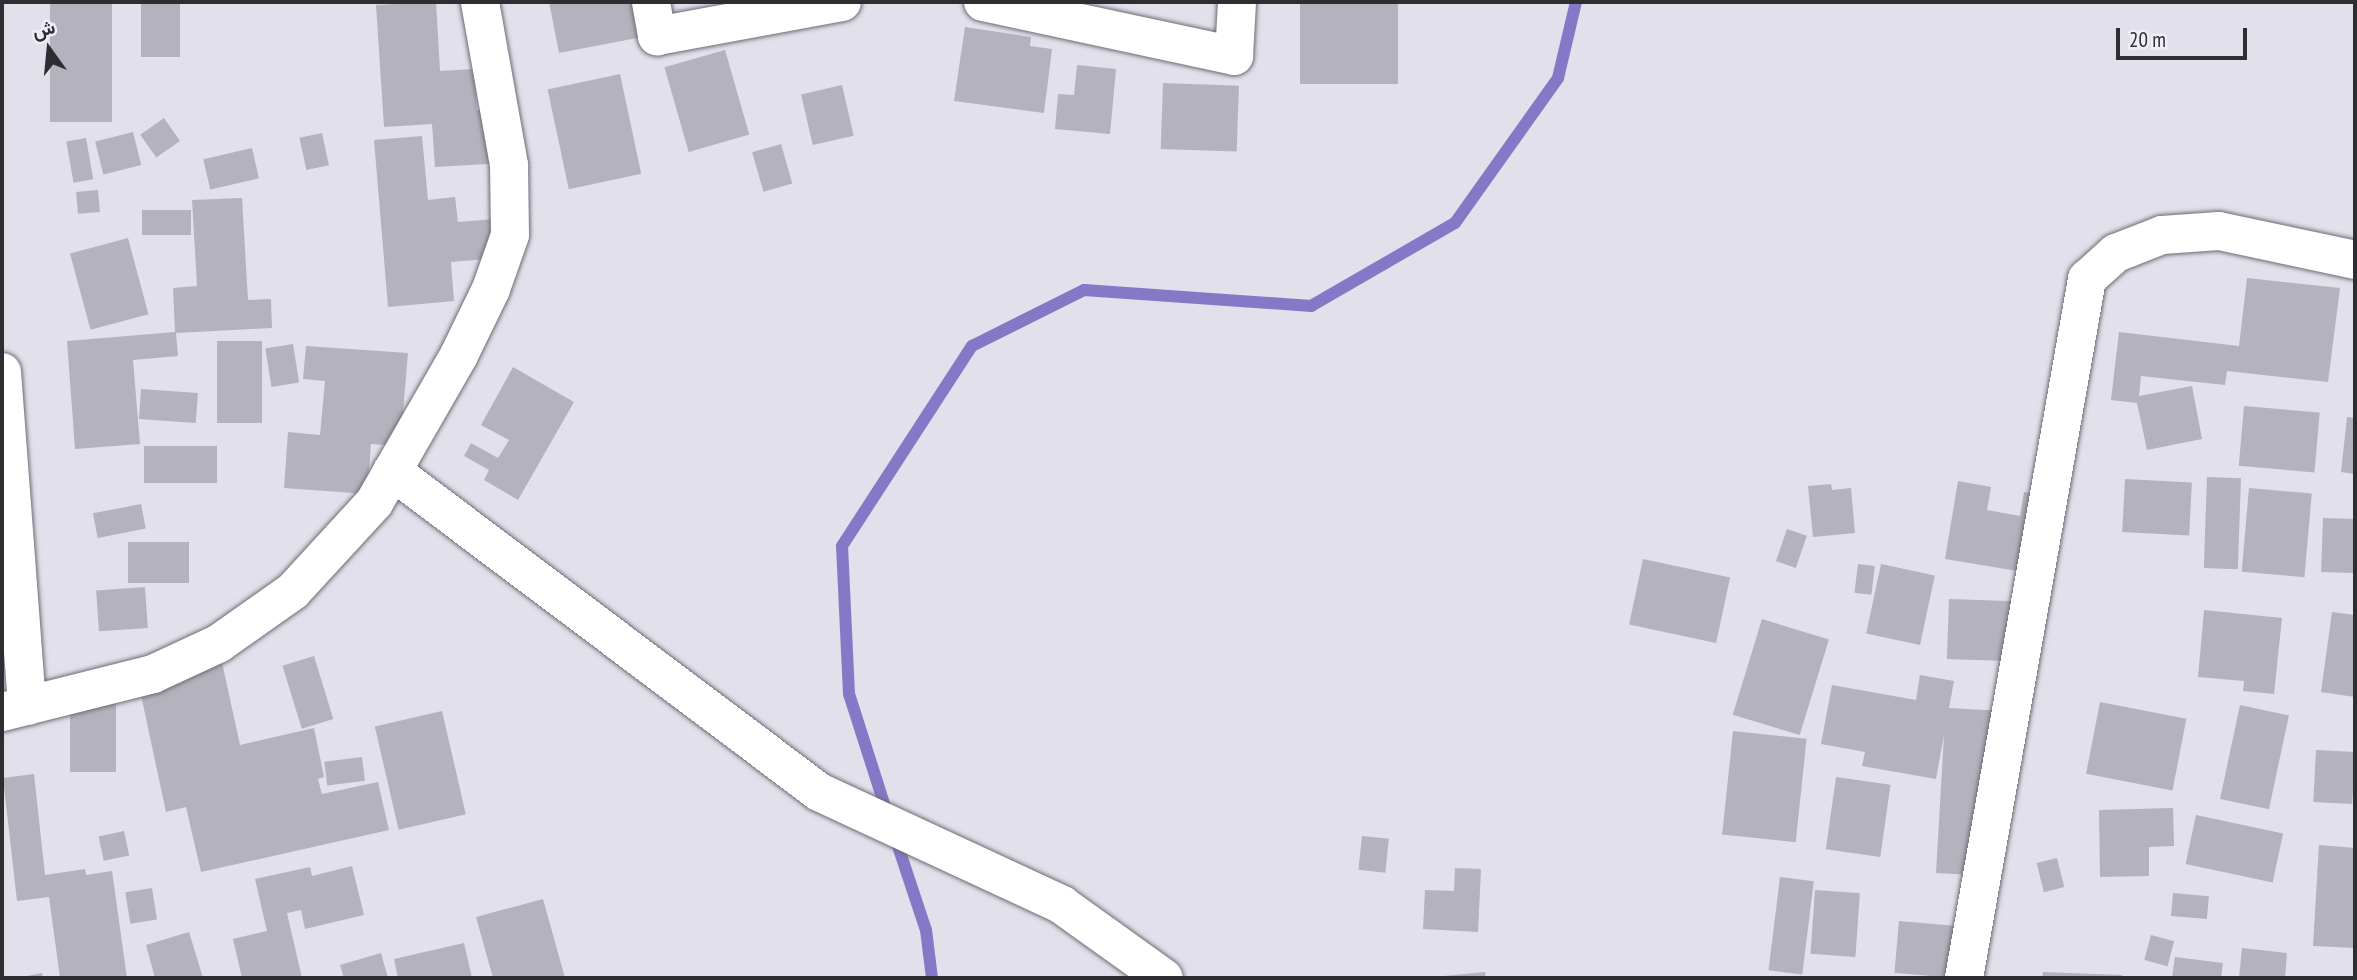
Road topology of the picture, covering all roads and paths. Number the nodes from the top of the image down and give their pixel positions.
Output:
1 (480, 2) edge
2 (651, 2) edge
3 (842, 2) edge
4 (983, 2) edge
5 (1237, 2) edge
6 (2355, 260) edge
7 (2, 372) edge
8 (392, 471) junction
9 (14, 709) edge
10 (1164, 978) edge
11 (1964, 978) edge

1 - 8 street
2 - 3 street
4 - 5 street
6 - 11 street
7 - 9 street
8 - 9 street
8 - 10 street

